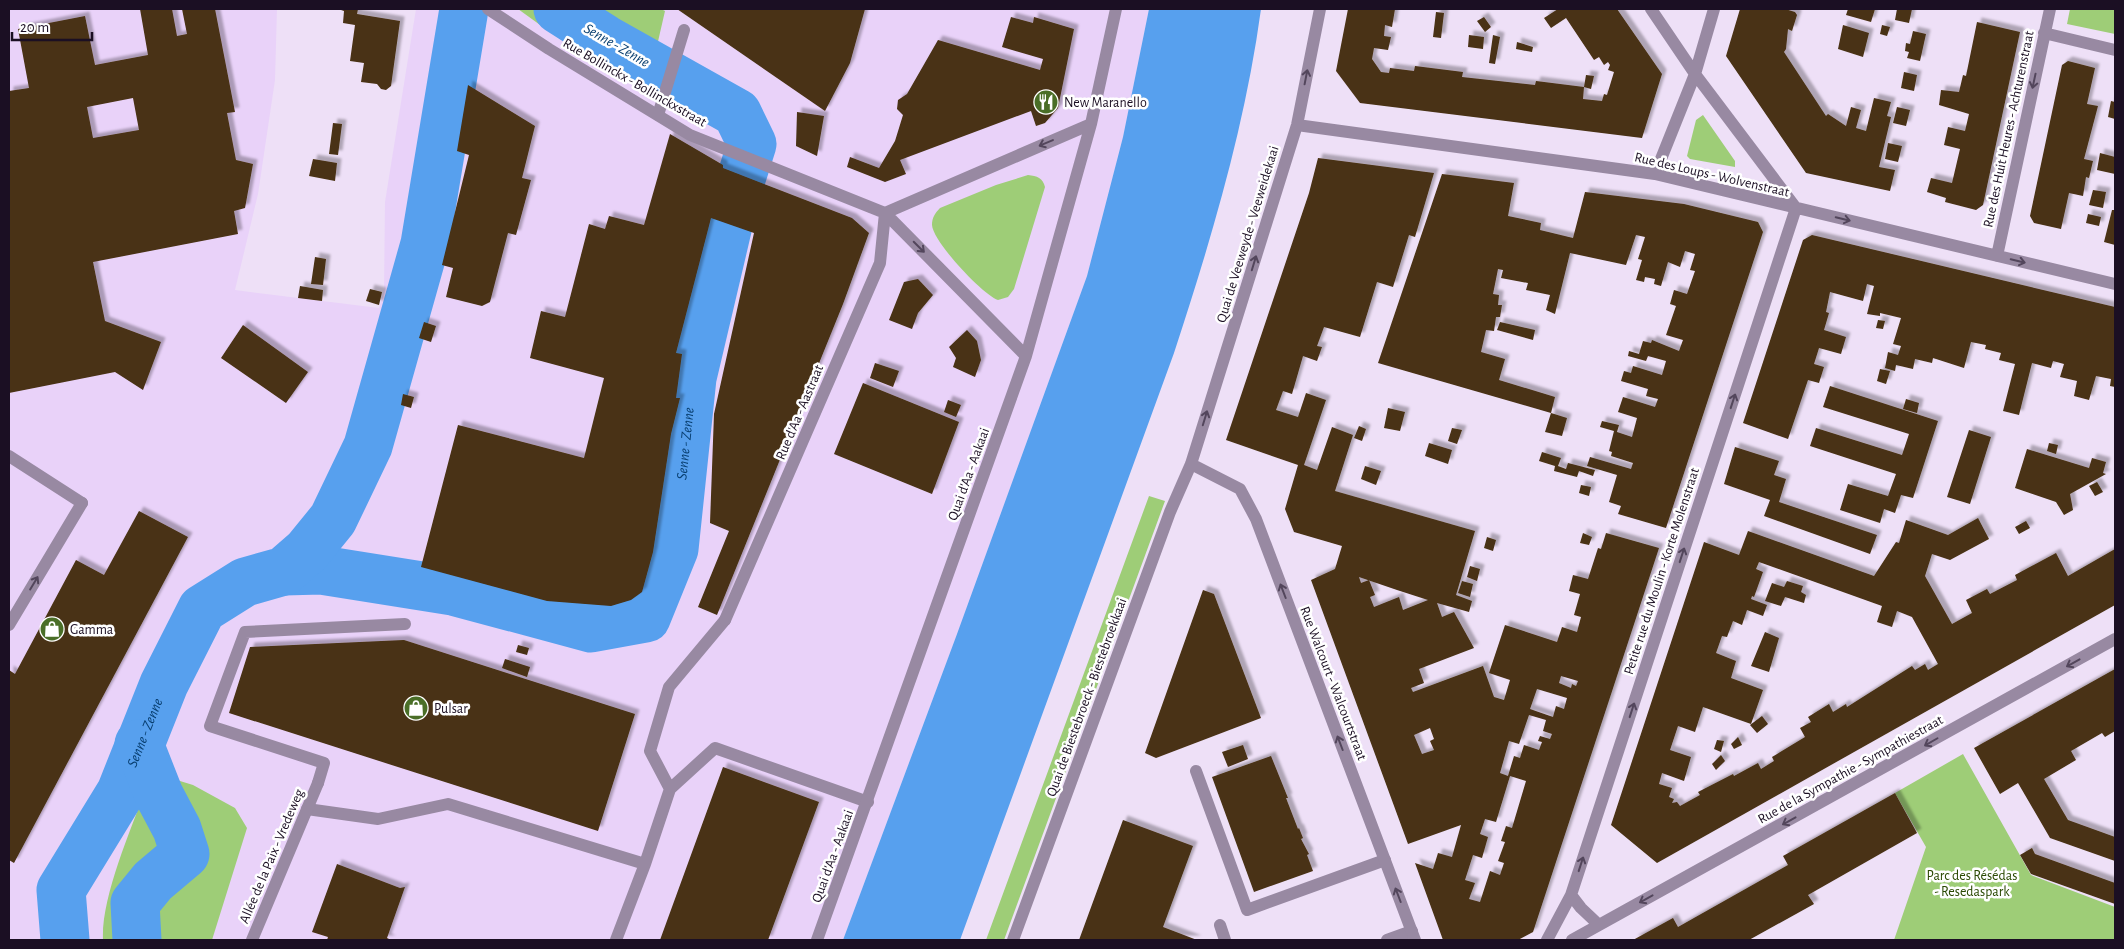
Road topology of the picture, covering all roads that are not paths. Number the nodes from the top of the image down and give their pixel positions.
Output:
1 (488, 9) edge
2 (1116, 9) edge
3 (1320, 9) edge
4 (1651, 9) edge
5 (1714, 9) edge
6 (2050, 9) edge
7 (684, 30) dead end
8 (2044, 33) junction
9 (2115, 50) edge
10 (1695, 74) junction
11 (658, 115) junction
12 (1091, 124) junction
13 (1297, 125) junction
14 (1655, 174) junction
15 (1796, 208) junction
16 (885, 212) junction
17 (1996, 256) junction
18 (2115, 284) edge
19 (1026, 356) junction
20 (9, 456) edge
21 (1191, 464) junction
22 (405, 624) dead end
23 (9, 625) edge
24 (2115, 639) edge
25 (1196, 772) dead end
26 (670, 789) junction
27 (868, 802) junction
28 (307, 809) junction
29 (1385, 860) junction
30 (645, 864) junction
31 (1571, 895) junction
32 (1220, 925) dead end
33 (1600, 925) junction
34 (1413, 936) edge
35 (252, 940) edge
36 (616, 940) edge
37 (817, 940) edge
38 (1013, 940) edge
39 (1225, 940) edge
40 (1387, 940) edge
41 (1547, 940) edge
42 (1572, 940) edge

1 - 11 street, Rue Bollinckx - Bollinckxstraat
2 - 12 street, Quai d'Aa - Aakaai
13 -> 3 street, Quai de Veeweyde - Veeweidekaai
4 - 10 street
5 - 10 street
6 - 8 street, Rue des Huit Heures - Achturenstraat
7 - 11 street
8 - 9 street
8 -> 17 street, Rue des Huit Heures - Achturenstraat
10 - 14 street
10 - 15 street
11 - 16 street, Rue Bollinckx - Bollinckxstraat
12 -> 16 street
12 - 19 street, Quai d'Aa - Aakaai
13 - 14 street, Rue des Loups - Wolvenstraat
21 -> 13 street, Quai de Veeweyde - Veeweidekaai
14 - 15 street, Rue des Loups - Wolvenstraat
15 -> 17 street, Rue des Loups - Wolvenstraat
31 -> 15 street, Petite rue du Moulin - Korte Molenstraat
16 -> 19 street, Rue Bollinckx - Bollinckxstraat
16 - 26 street, Rue d'Aa - Aastraat
17 -> 18 street, Rue des Loups - Wolvenstraat
19 - 27 street, Quai d'Aa - Aakaai
23 -> 20 street
29 -> 21 street, Rue Walcourt - Walcourtstraat
21 - 38 street, Quai de Biestebroeck - Biestebroekkaai
22 - 28 street, Allée de la Paix - Vredeweg
24 -> 33 street, Rue de la Sympathie - Sympathiestraat
25 - 29 street
26 - 27 street
26 - 30 street
27 - 37 street, Quai d'Aa - Aakaai
28 - 30 street
28 - 35 street, Allée de la Paix - Vredeweg
34 -> 29 street, Rue Walcourt - Walcourtstraat
30 - 36 street
31 - 33 street
31 - 41 street, Petite rue du Moulin - Korte Molenstraat
32 - 39 street
33 - 42 street, Rue de la Sympathie - Sympathiestraat
34 - 40 street

